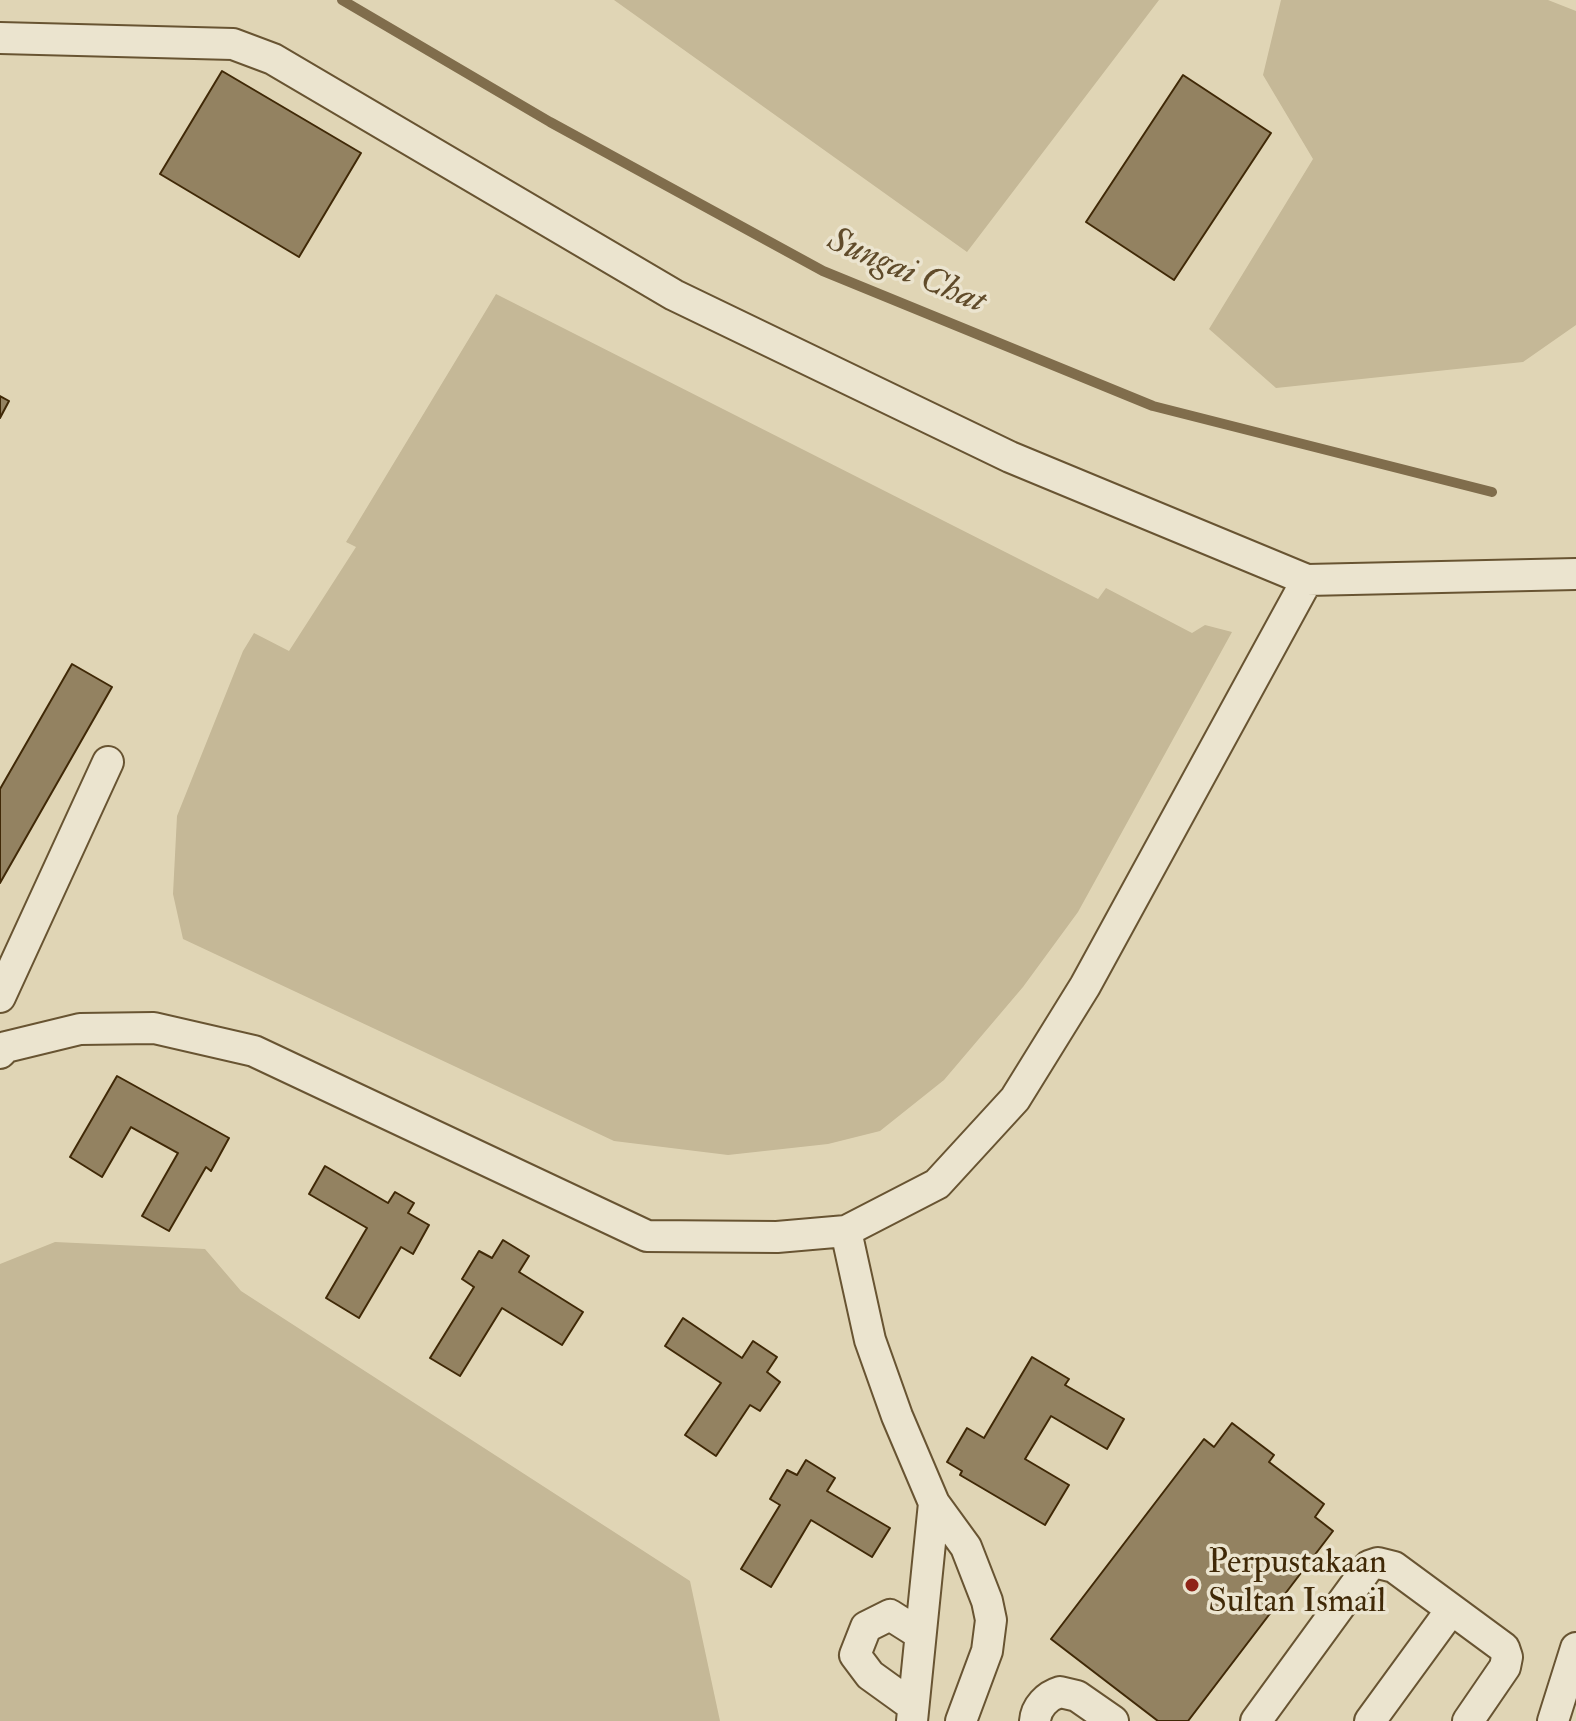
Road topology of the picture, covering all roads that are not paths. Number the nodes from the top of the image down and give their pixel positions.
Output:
1 (0, 38) edge
2 (1576, 574) edge
3 (1307, 580) junction
4 (108, 762) dead end
5 (0, 997) edge
6 (0, 1010) edge
7 (3, 1050) edge
8 (846, 1231) junction
9 (934, 1503) junction
10 (1451, 1610) junction
11 (920, 1634) junction
12 (1576, 1648) edge
13 (913, 1714) edge
14 (961, 1721) edge
15 (1035, 1721) edge
16 (1113, 1721) edge
17 (1256, 1721) edge
18 (1370, 1721) edge
19 (1468, 1721) edge
20 (1553, 1721) edge

1 - 3 street
2 - 3 street
3 - 8 street
4 - 5 street
6 - 7 street
7 - 8 street
8 - 9 street
9 - 11 street
9 - 14 street
10 - 17 street
10 - 18 street
10 - 19 street
11 - 13 street
11 - 13 street
12 - 20 street
15 - 16 street

